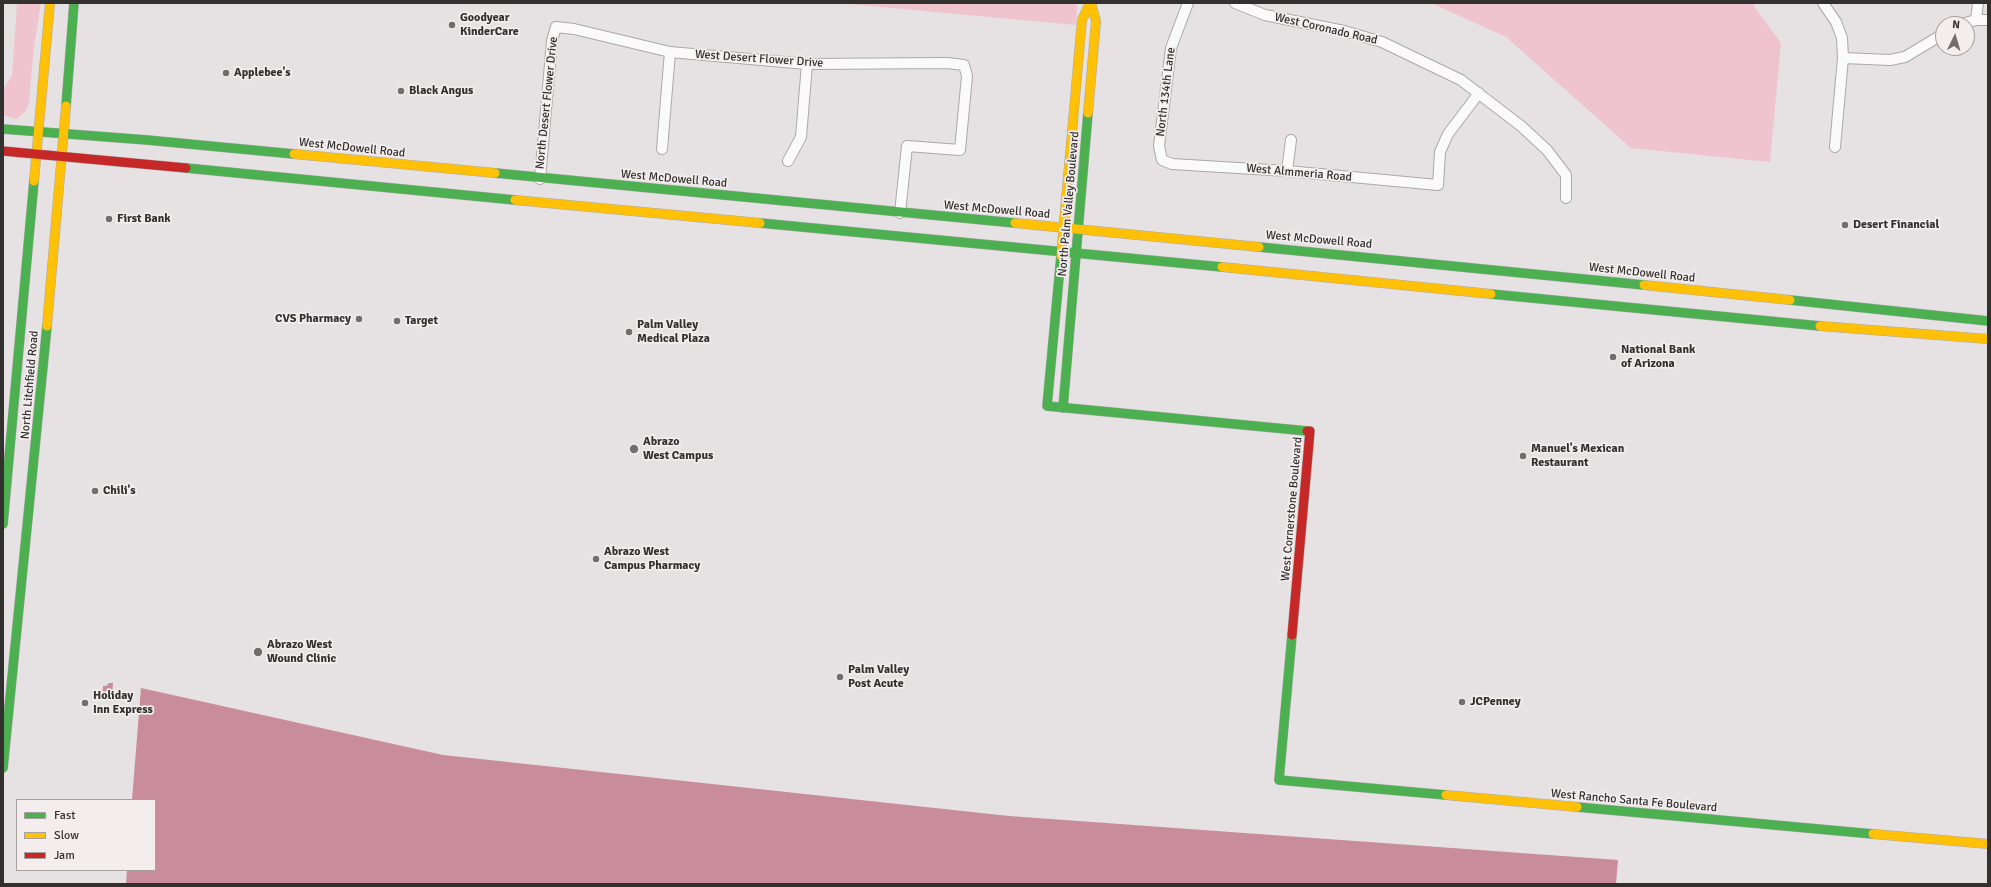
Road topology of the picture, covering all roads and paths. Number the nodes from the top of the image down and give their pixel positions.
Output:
1 (50, 3) edge
2 (74, 3) edge
3 (1091, 3) edge
4 (1188, 3) edge
5 (1235, 3) edge
6 (1823, 3) edge
7 (1978, 3) edge
8 (1976, 20) joint
9 (1988, 20) edge
10 (556, 28) joint
11 (1935, 39) edge
12 (670, 52) junction
13 (1843, 58) junction
14 (807, 64) junction
15 (1479, 93) junction
16 (3, 128) edge
17 (38, 130) junction
18 (65, 132) junction
19 (1291, 140) dead end
20 (1835, 147) dead end
21 (662, 149) dead end
22 (3, 151) edge
23 (36, 154) junction
24 (63, 157) junction
25 (788, 160) dead end
26 (1162, 160) joint
27 (343, 165) junction
28 (1287, 171) junction
29 (540, 179) junction
30 (342, 184) junction
31 (1566, 198) dead end
32 (900, 212) junction
33 (1062, 228) junction
34 (1078, 229) junction
35 (1060, 252) junction
36 (1077, 253) junction
37 (1583, 291) junction
38 (1988, 321) edge
39 (1988, 340) edge
40 (1047, 406) joint
41 (1063, 408) junction
42 (3, 524) edge
43 (3, 768) edge
44 (1279, 780) joint
45 (1988, 844) edge

1 - 17 main road, North Litchfield Road
2 - 18 main road, North Litchfield Road
3 - 33 main road, North Palm Valley Boulevard
3 - 34 main road, North Palm Valley Boulevard
4 - 26 street, North 134th Lane
5 - 15 street, West Coronado Road
6 - 13 street
7 - 8 street
8 - 9 street
10 - 12 street, West Desert Flower Drive
10 - 29 street, North Desert Flower Drive
11 - 13 street
12 - 14 street, West Desert Flower Drive
12 - 21 street
13 - 20 street
14 - 25 street
14 - 32 street, West Desert Flower Drive
15 - 28 street, West Almmeria Road
15 - 31 street, West Coronado Road
16 - 17 main road, West McDowell Road
17 - 18 main road, West McDowell Road
17 - 23 main road, North Litchfield Road
18 - 24 main road, North Litchfield Road
18 - 27 main road, West McDowell Road
19 - 28 street
22 - 23 main road, West McDowell Road
23 - 24 main road, West McDowell Road
23 - 42 main road, North Litchfield Road
24 - 30 main road, West McDowell Road
24 - 43 main road, North Litchfield Road
26 - 28 street, West Almmeria Road
27 - 29 main road, West McDowell Road
27 - 30 main road
29 - 32 main road, West McDowell Road
30 - 35 main road, West McDowell Road
32 - 33 main road, West McDowell Road
33 - 34 main road, West McDowell Road
33 - 35 main road, North Palm Valley Boulevard
34 - 36 main road, North Palm Valley Boulevard
34 - 37 main road, West McDowell Road
35 - 36 main road, West McDowell Road
35 - 40 main road, North Palm Valley Boulevard
36 - 37 main road, West McDowell Road
36 - 41 main road, North Palm Valley Boulevard
37 - 38 main road, West McDowell Road
37 - 39 main road, West McDowell Road
40 - 41 main road, West Cornerstone Boulevard
41 - 44 main road, West Cornerstone Boulevard
44 - 45 main road, West Rancho Santa Fe Boulevard

